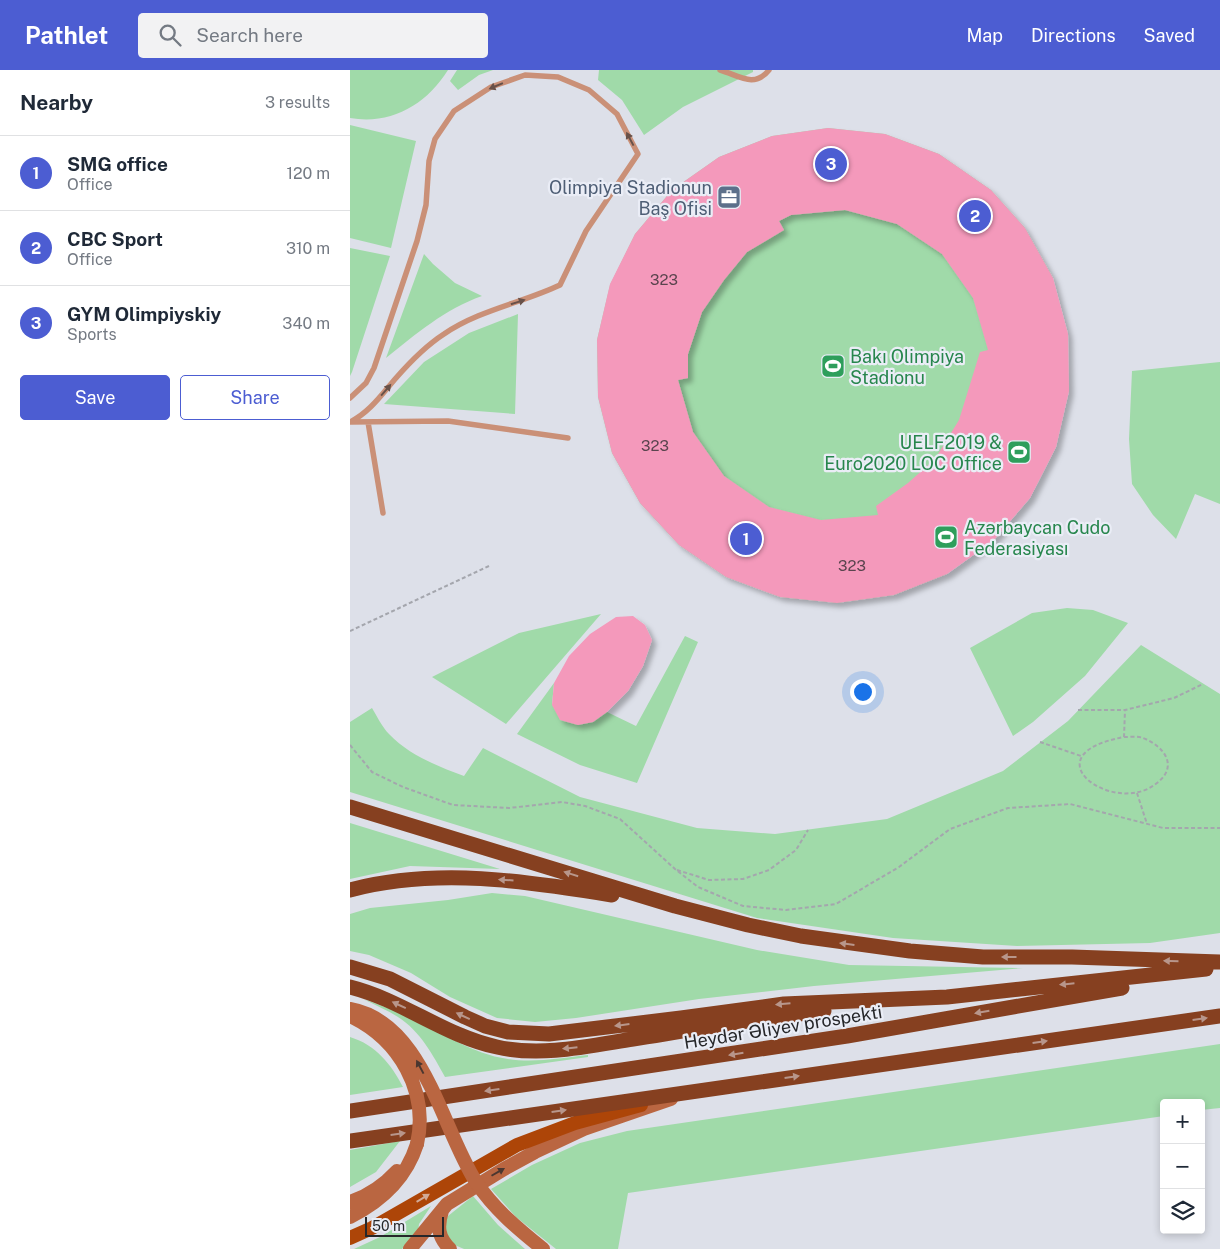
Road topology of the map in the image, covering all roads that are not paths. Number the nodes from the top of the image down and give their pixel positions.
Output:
1 (720, 70) edge
2 (769, 70) edge
3 (350, 398) edge
4 (351, 422) edge
5 (368, 422) junction
6 (568, 438) dead end
7 (383, 513) dead end
8 (350, 807) edge
9 (350, 890) edge
10 (675, 906) junction
11 (1220, 962) edge
12 (350, 967) edge
13 (1220, 969) edge
14 (350, 987) edge
15 (947, 997) junction
16 (350, 1009) edge
17 (350, 1016) edge
18 (1220, 1016) edge
19 (692, 1092) junction
20 (350, 1111) edge
21 (350, 1141) edge
22 (417, 1144) junction
23 (350, 1202) edge
24 (443, 1208) junction
25 (350, 1217) edge
26 (350, 1238) edge
27 (410, 1249) edge
28 (450, 1249) edge
29 (543, 1249) edge

1 - 2 lane
4 -> 3 lane
4 - 5 lane
5 - 6 lane
5 - 7 lane
10 -> 8 highway
10 -> 9 highway
11 -> 10 highway
15 -> 12 highway
13 -> 15 highway
13 -> 20 highway, Heydər Əliyev prospekti
15 -> 14 highway
29 -> 16 main road, bridge
17 - 22 main road, bridge
19 -> 18 highway
21 -> 19 highway
24 -> 19 main road
26 -> 19 main road
22 - 23 main road
22 - 25 main road
24 - 27 main road
24 - 28 main road

